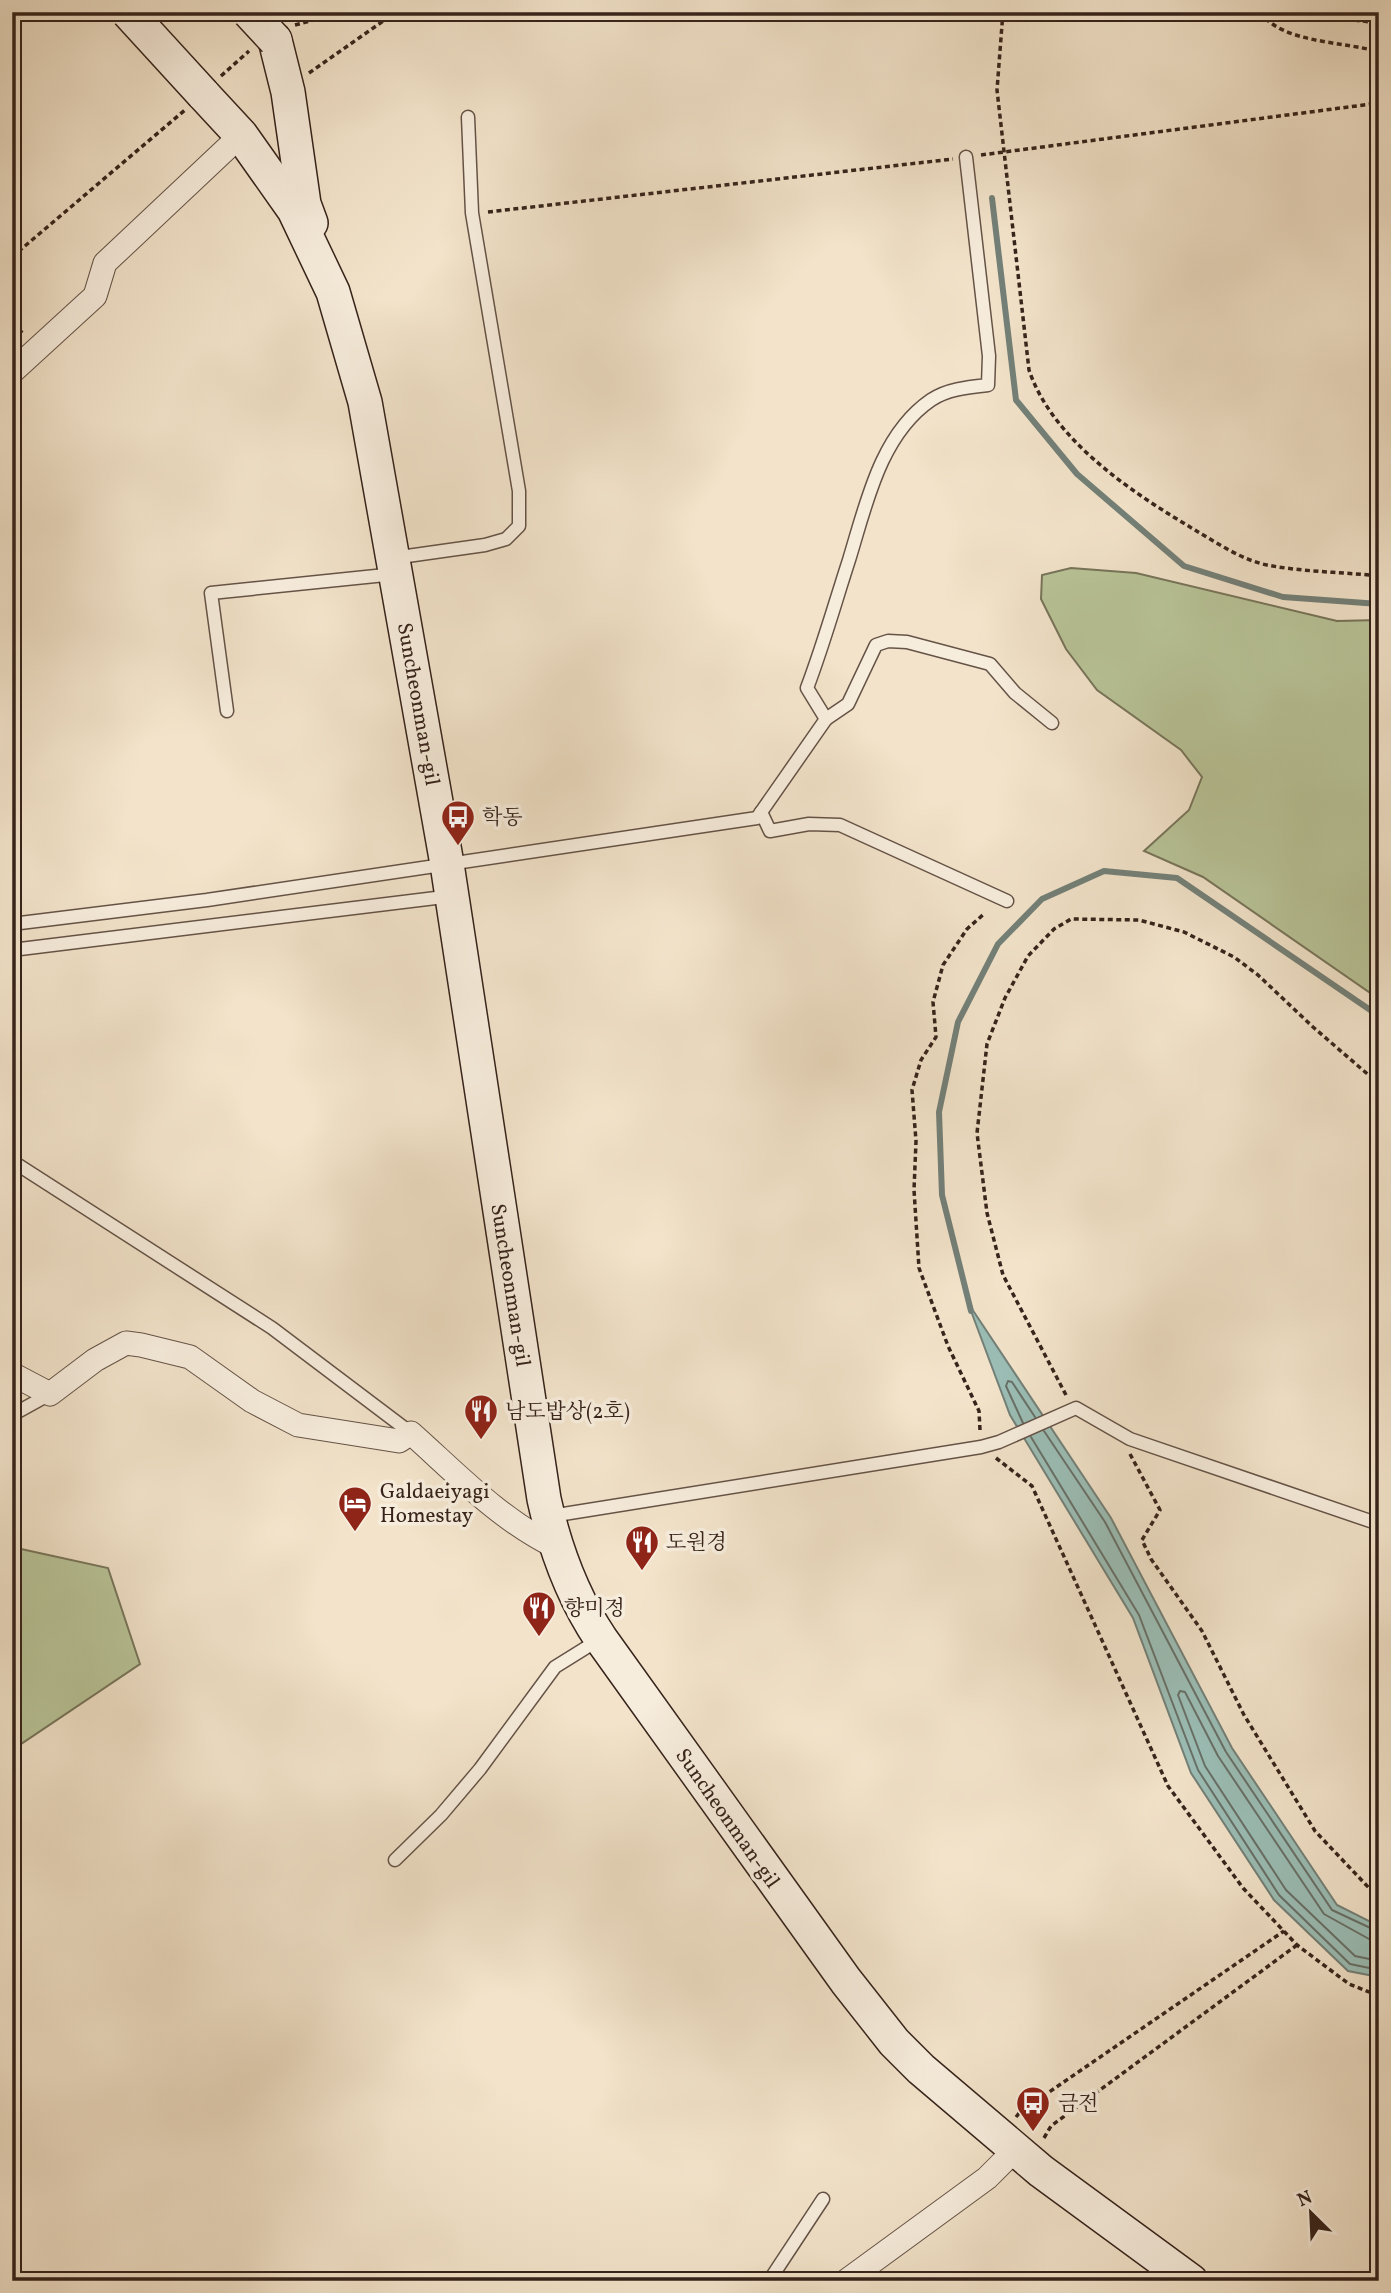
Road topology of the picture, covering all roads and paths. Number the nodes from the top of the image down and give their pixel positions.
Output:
1 (128, 12) edge
2 (249, 12) edge
3 (344, 12) edge
4 (396, 12) edge
5 (1003, 12) edge
6 (1260, 12) edge
7 (1287, 12) edge
8 (1379, 23) edge
9 (271, 38) junction
10 (1379, 52) edge
11 (288, 92) junction
12 (203, 93) junction
13 (1379, 103) edge
14 (468, 117) dead end
15 (241, 135) junction
16 (1006, 152) junction
17 (966, 157) junction
18 (471, 213) junction
19 (12, 257) edge
20 (332, 292) junction
21 (12, 372) edge
22 (394, 566) junction
23 (1379, 576) edge
24 (227, 711) dead end
25 (826, 719) junction
26 (1052, 723) dead end
27 (761, 812) junction
28 (447, 864) junction
29 (452, 896) junction
30 (1007, 901) dead end
31 (985, 913) dead end
32 (12, 924) edge
33 (12, 950) edge
34 (1379, 1084) edge
35 (12, 1161) edge
36 (12, 1374) edge
37 (50, 1394) junction
38 (1076, 1408) junction
39 (12, 1415) edge
40 (411, 1433) junction
41 (1130, 1439) junction
42 (981, 1447) junction
43 (1379, 1524) edge
44 (552, 1532) junction
45 (601, 1639) junction
46 (396, 1860) dead end
47 (1379, 1891) edge
48 (1284, 1931) junction
49 (1297, 1945) junction
50 (1379, 1996) edge
51 (1016, 2149) junction
52 (823, 2199) dead end
53 (769, 2281) edge
54 (846, 2281) edge
55 (1191, 2281) edge

1 - 12 street, Suncheonman-gil, bridge
2 - 9 street, bridge
3 - 9 path
4 - 11 path
5 - 16 path
6 - 10 path
7 - 8 path
9 - 11 street
9 - 12 path
11 - 20 street
12 - 15 street, Suncheonman-gil
12 - 19 path
13 - 16 path
14 - 18 lane
15 - 20 street, Suncheonman-gil
15 - 21 street
16 - 17 path
16 - 23 path
17 - 18 path
17 - 25 lane
18 - 22 lane
20 - 22 street, Suncheonman-gil
22 - 24 lane
22 - 28 street, Suncheonman-gil
25 - 26 lane
25 - 27 lane
27 - 28 lane
27 - 30 lane
28 - 29 street, Suncheonman-gil
28 - 32 lane
29 - 33 lane
29 - 44 street, Suncheonman-gil
31 - 42 path
34 - 38 path
35 - 40 lane
36 - 37 street
37 - 39 lane
37 - 40 street
38 - 41 lane
38 - 42 lane
40 - 44 street
41 - 43 lane
41 - 47 path
42 - 44 lane
42 - 48 path
44 - 45 street, Suncheonman-gil
45 - 46 lane
45 - 51 street, Suncheonman-gil
48 - 49 path
48 - 51 path
49 - 50 path
49 - 51 path
51 - 54 street
51 - 55 street, Suncheonman-gil
52 - 53 lane

